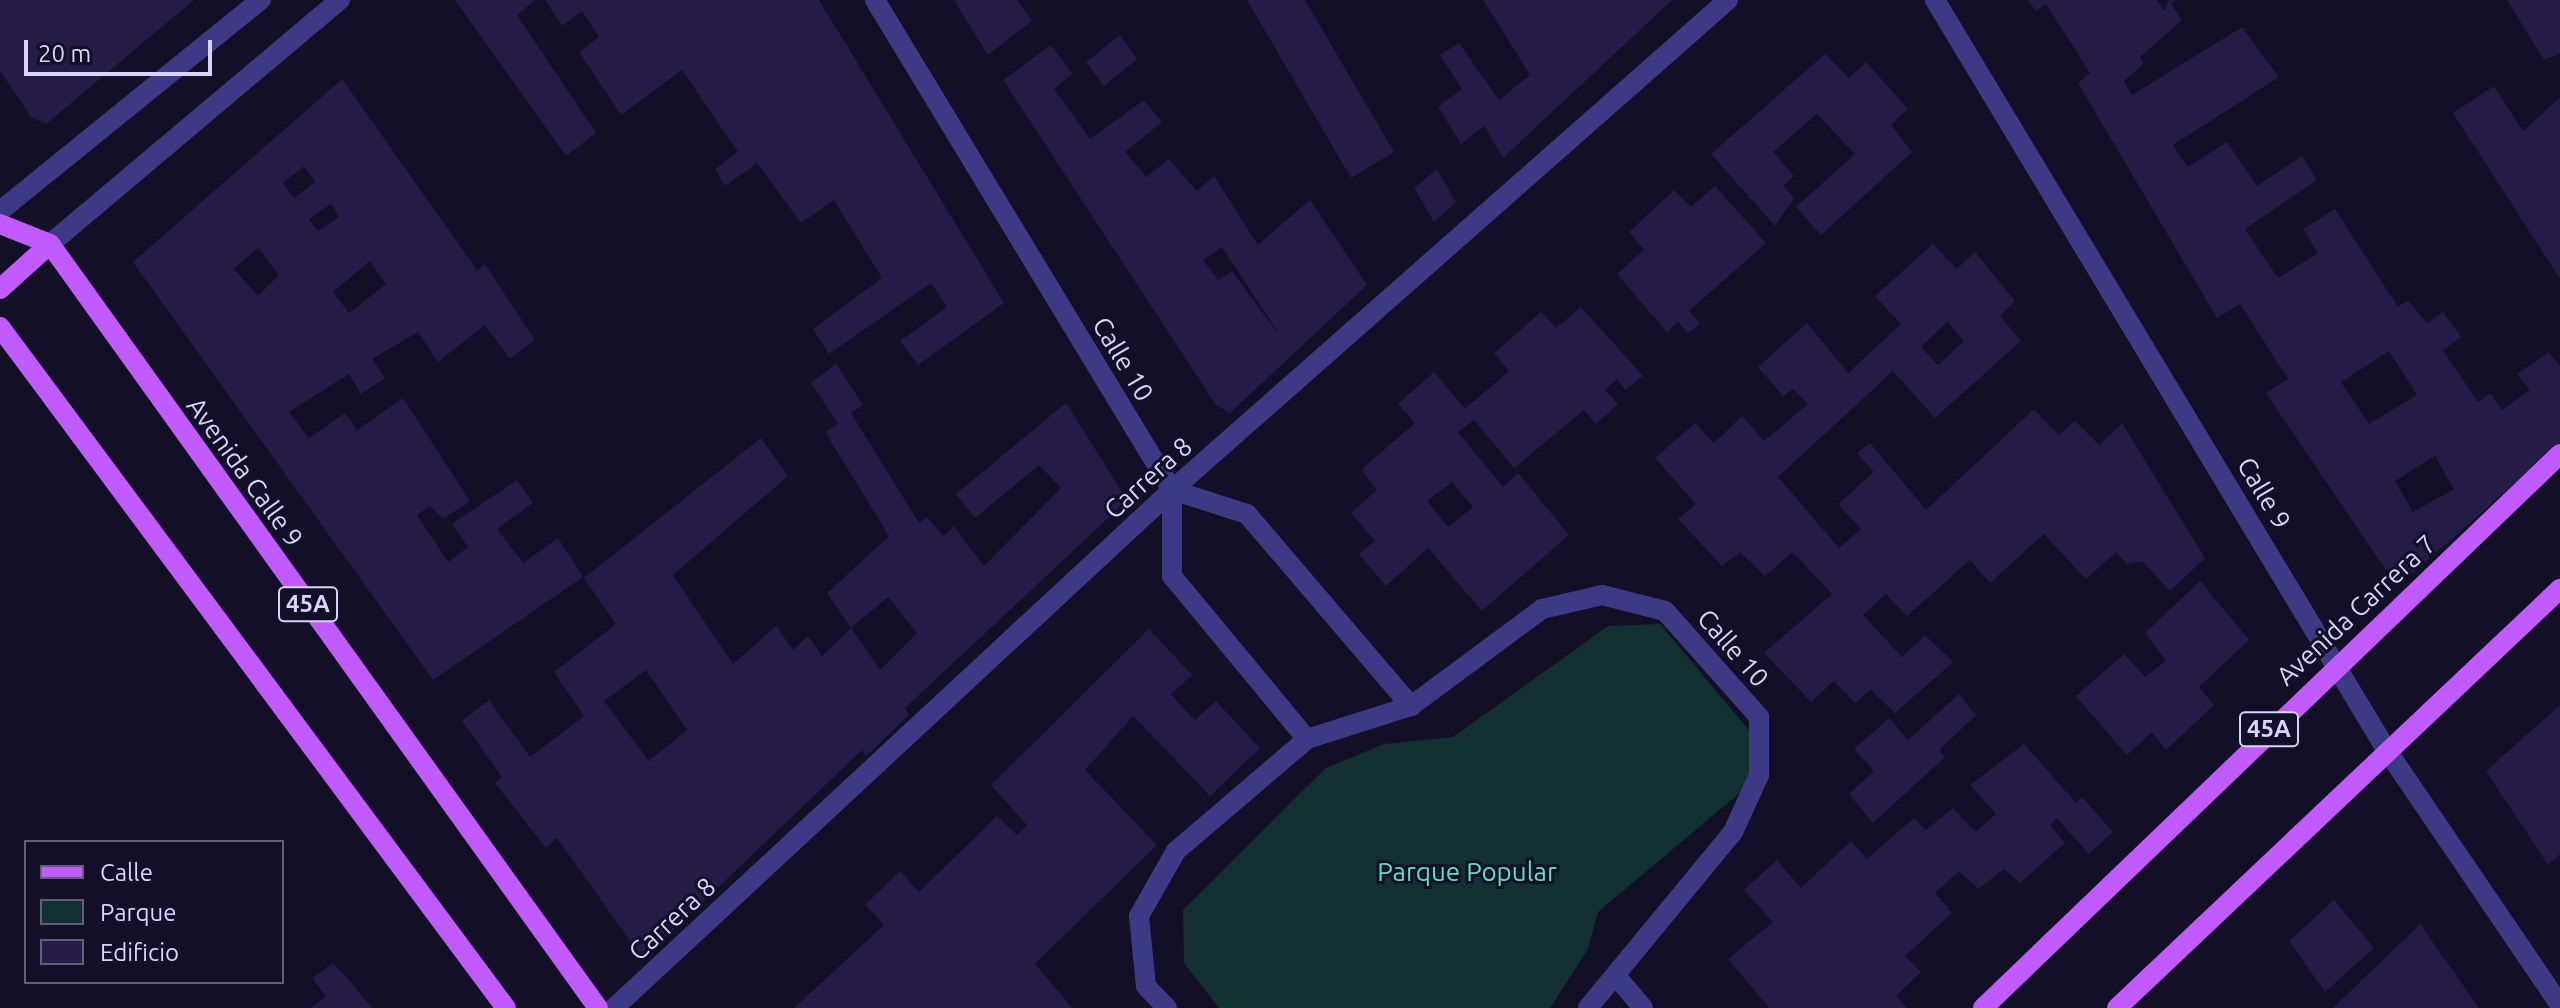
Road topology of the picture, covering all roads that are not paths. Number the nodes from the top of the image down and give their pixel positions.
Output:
1 (261, 0) edge
2 (340, 0) edge
3 (875, 0) edge
4 (1728, 0) edge
5 (1935, 0) edge
6 (0, 211) edge
7 (0, 224) edge
8 (50, 244) junction
9 (0, 289) edge
10 (0, 327) edge
11 (2560, 454) edge
12 (1172, 490) junction
13 (2560, 589) edge
14 (2337, 663) junction
15 (1411, 706) junction
16 (1307, 739) junction
17 (2386, 749) junction
18 (1616, 976) junction
19 (2560, 1005) edge
20 (506, 1008) edge
21 (598, 1008) edge
22 (614, 1008) edge
23 (1167, 1008) edge
24 (1588, 1008) edge
25 (1643, 1008) edge
26 (1983, 1008) edge
27 (2117, 1008) edge

1 - 6 street
2 - 8 street
3 - 12 street, Calle 10
4 - 12 street, Carrera 8
5 - 14 street, Calle 9
7 - 8 main road
8 - 9 main road
8 - 21 main road, Avenida Calle 9 / 45A
10 - 20 main road
11 - 14 main road, Avenida Carrera 7 / 45A
12 - 15 street
12 - 16 street
12 - 22 street, Carrera 8
13 - 17 main road
14 - 17 street, Calle 9
14 - 26 main road, Avenida Carrera 7 / 45A
15 - 16 street, Calle 10
15 - 18 street, Calle 10
16 - 23 street, Calle 10
17 - 19 street, Calle 9
17 - 27 main road
18 - 24 street, Calle 10
18 - 25 street

